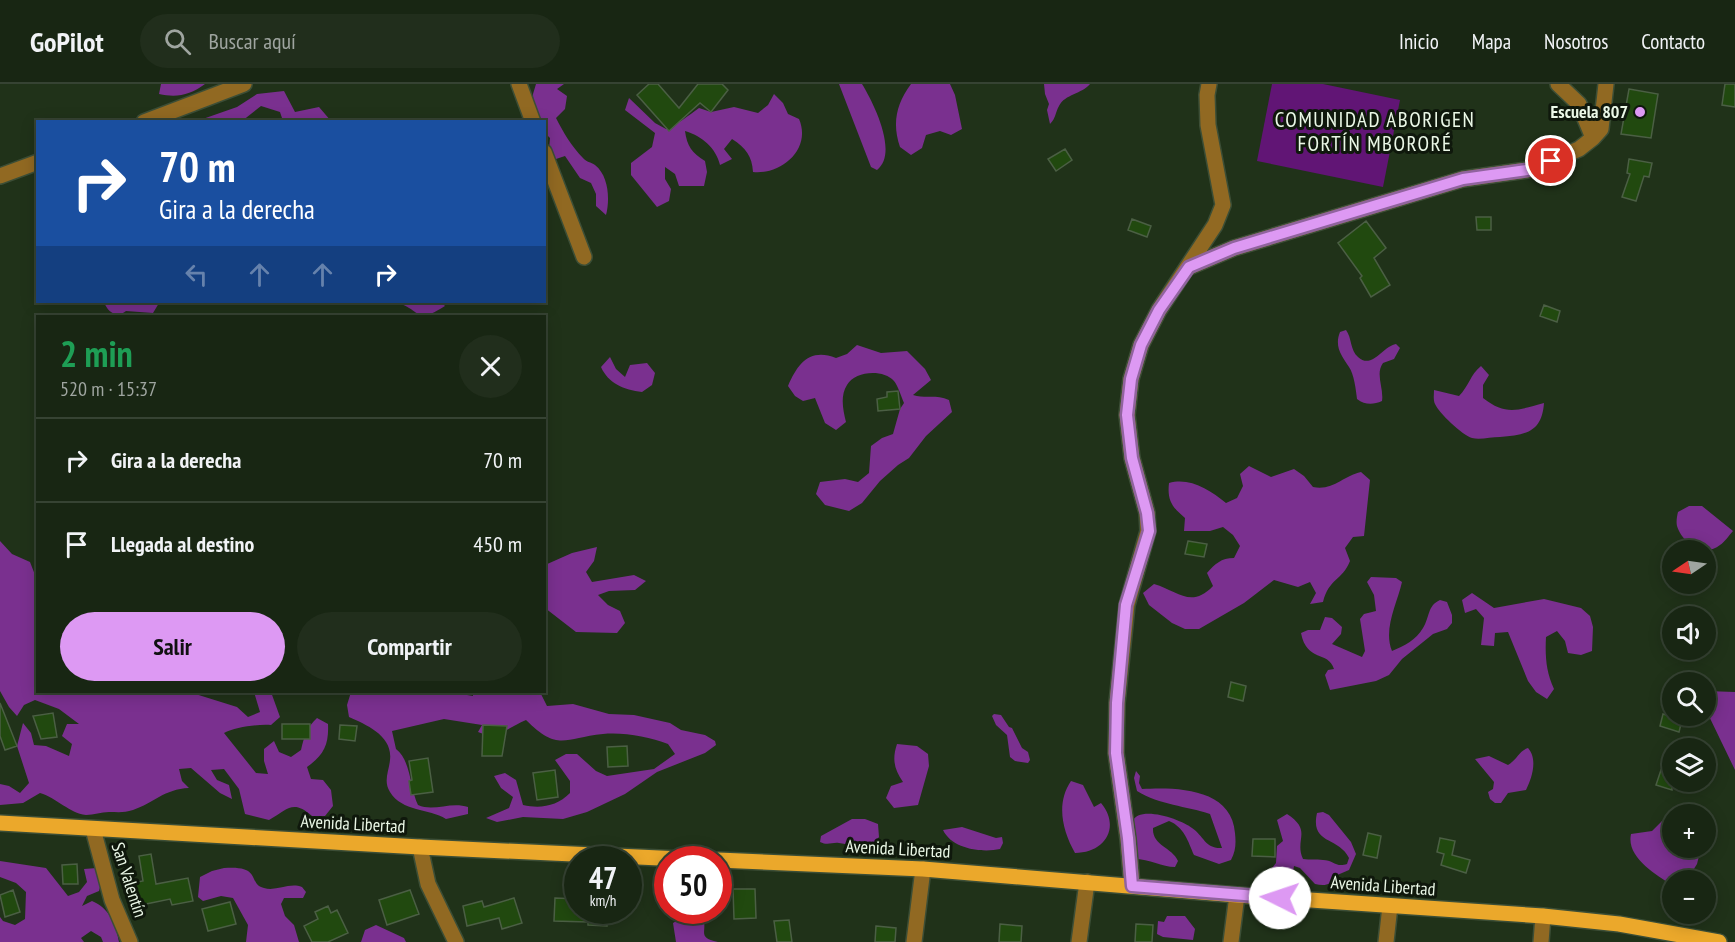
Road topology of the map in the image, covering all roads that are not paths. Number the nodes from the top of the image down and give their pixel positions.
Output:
1 (244, 84) edge
2 (519, 84) edge
3 (1209, 84) edge
4 (1558, 84) edge
5 (1606, 84) edge
6 (149, 120) edge
7 (532, 120) edge
8 (1593, 138) junction
9 (546, 157) edge
10 (36, 163) edge
11 (0, 176) edge
12 (584, 257) dead end
13 (1189, 267) junction
14 (0, 823) edge
15 (93, 830) junction
16 (420, 847) junction
17 (654, 858) edge
18 (732, 861) edge
19 (922, 869) junction
20 (1087, 882) junction
21 (1132, 886) junction
22 (1237, 895) junction
23 (1390, 906) junction
24 (1543, 916) junction
25 (130, 942) edge
26 (456, 942) edge
27 (914, 942) edge
28 (1079, 942) edge
29 (1231, 942) edge
30 (1386, 942) edge
31 (1541, 942) edge
32 (1719, 942) edge

1 - 6 street
2 - 7 street
3 - 13 street
4 - 8 street
5 - 8 street
8 - 13 street
9 - 12 street
10 - 11 street
13 - 21 street
14 - 15 main road, Avenida Libertad
15 - 16 main road, Avenida Libertad
15 - 25 street, San Valentín
16 - 17 main road, Avenida Libertad
16 - 26 street
18 - 19 main road, Avenida Libertad
19 - 20 main road, Avenida Libertad
19 - 27 street
20 - 21 main road, Avenida Libertad
20 - 28 street
21 - 22 main road, Avenida Libertad
22 - 23 main road, Avenida Libertad
22 - 29 street
23 - 24 main road, Avenida Libertad
23 - 30 street
24 - 31 street
24 - 32 main road, Avenida Libertad

